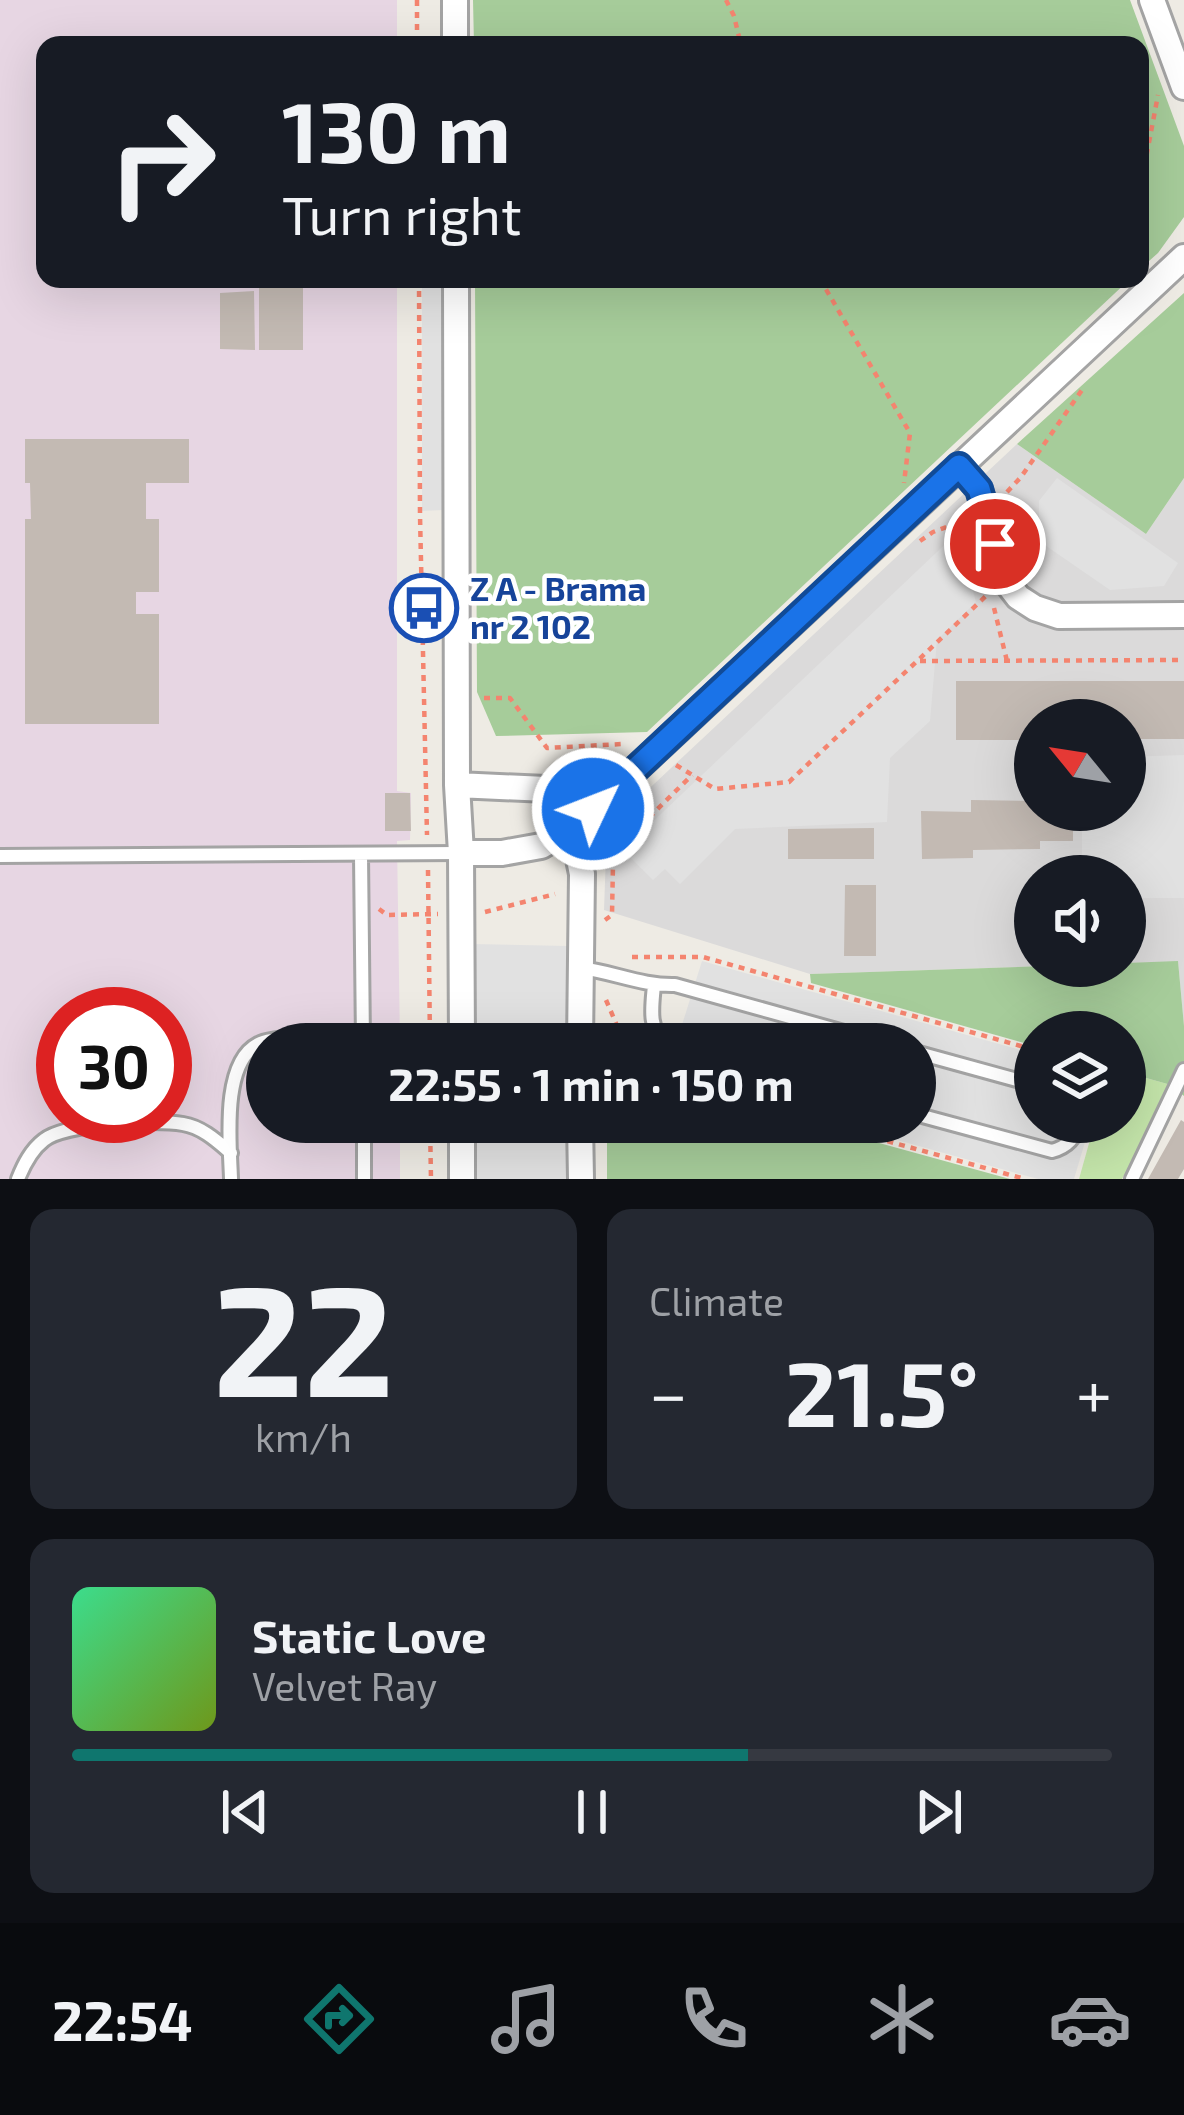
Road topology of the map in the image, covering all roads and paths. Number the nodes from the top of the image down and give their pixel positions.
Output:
1 (417, 0) edge
2 (455, 0) edge
3 (726, 0) edge
4 (1152, 0) edge
5 (418, 36) edge
6 (455, 36) edge
7 (739, 36) edge
8 (1177, 44) edge
9 (1172, 86) edge
10 (1149, 161) edge
11 (1184, 256) edge
12 (418, 288) edge
13 (456, 288) edge
14 (825, 288) edge
15 (1083, 388) dead end
16 (959, 466) junction
17 (903, 492) dead end
18 (1000, 499) dead end
19 (990, 592) dead end
20 (1184, 615) edge
21 (1184, 660) edge
22 (917, 661) junction
23 (669, 761) dead end
24 (692, 775) junction
25 (457, 785) junction
26 (565, 790) junction
27 (611, 792) junction
28 (574, 827) junction
29 (427, 853) junction
30 (461, 854) junction
31 (361, 855) junction
32 (0, 856) edge
33 (599, 924) dead end
34 (630, 957) dead end
35 (591, 969) junction
36 (654, 986) junction
37 (363, 1023) edge
38 (430, 1023) edge
39 (462, 1023) edge
40 (583, 1023) edge
41 (617, 1023) edge
42 (653, 1023) edge
43 (812, 1023) edge
44 (1014, 1044) edge
45 (246, 1056) edge
46 (936, 1058) edge
47 (1184, 1070) edge
48 (1014, 1079) edge
49 (936, 1120) edge
50 (1014, 1140) edge
51 (364, 1143) edge
52 (430, 1143) edge
53 (462, 1143) edge
54 (580, 1143) edge
55 (894, 1143) edge
56 (1025, 1143) edge
57 (1068, 1143) edge
58 (230, 1153) junction
59 (18, 1179) edge
60 (231, 1179) edge
61 (364, 1179) edge
62 (431, 1179) edge
63 (462, 1179) edge
64 (581, 1179) edge
65 (1025, 1179) edge
66 (1132, 1179) edge

1 - 5 path
2 - 6 street
3 - 7 path
4 - 8 street
8 - 9 street
9 - 10 path
11 - 16 street
12 - 29 path
13 - 25 street
14 - 17 path
15 - 18 path
16 - 20 street
16 - 27 street
19 - 22 path
21 - 22 path
22 - 24 path
23 - 24 path
24 - 33 path
25 - 26 street
25 - 30 street
26 - 27 street
26 - 28 street
27 - 28 street
28 - 30 street
28 - 35 street
29 - 30 lane
29 - 31 lane
29 - 38 path
30 - 39 street
31 - 32 lane
31 - 37 lane
34 - 44 path
35 - 36 lane
35 - 40 street
35 - 41 path
36 - 42 lane
36 - 43 lane
45 - 58 lane
46 - 48 lane
47 - 66 lane
49 - 50 lane
51 - 61 lane
52 - 62 path
53 - 63 street
54 - 64 street
55 - 65 path
56 - 57 lane
58 - 59 lane
58 - 60 lane

